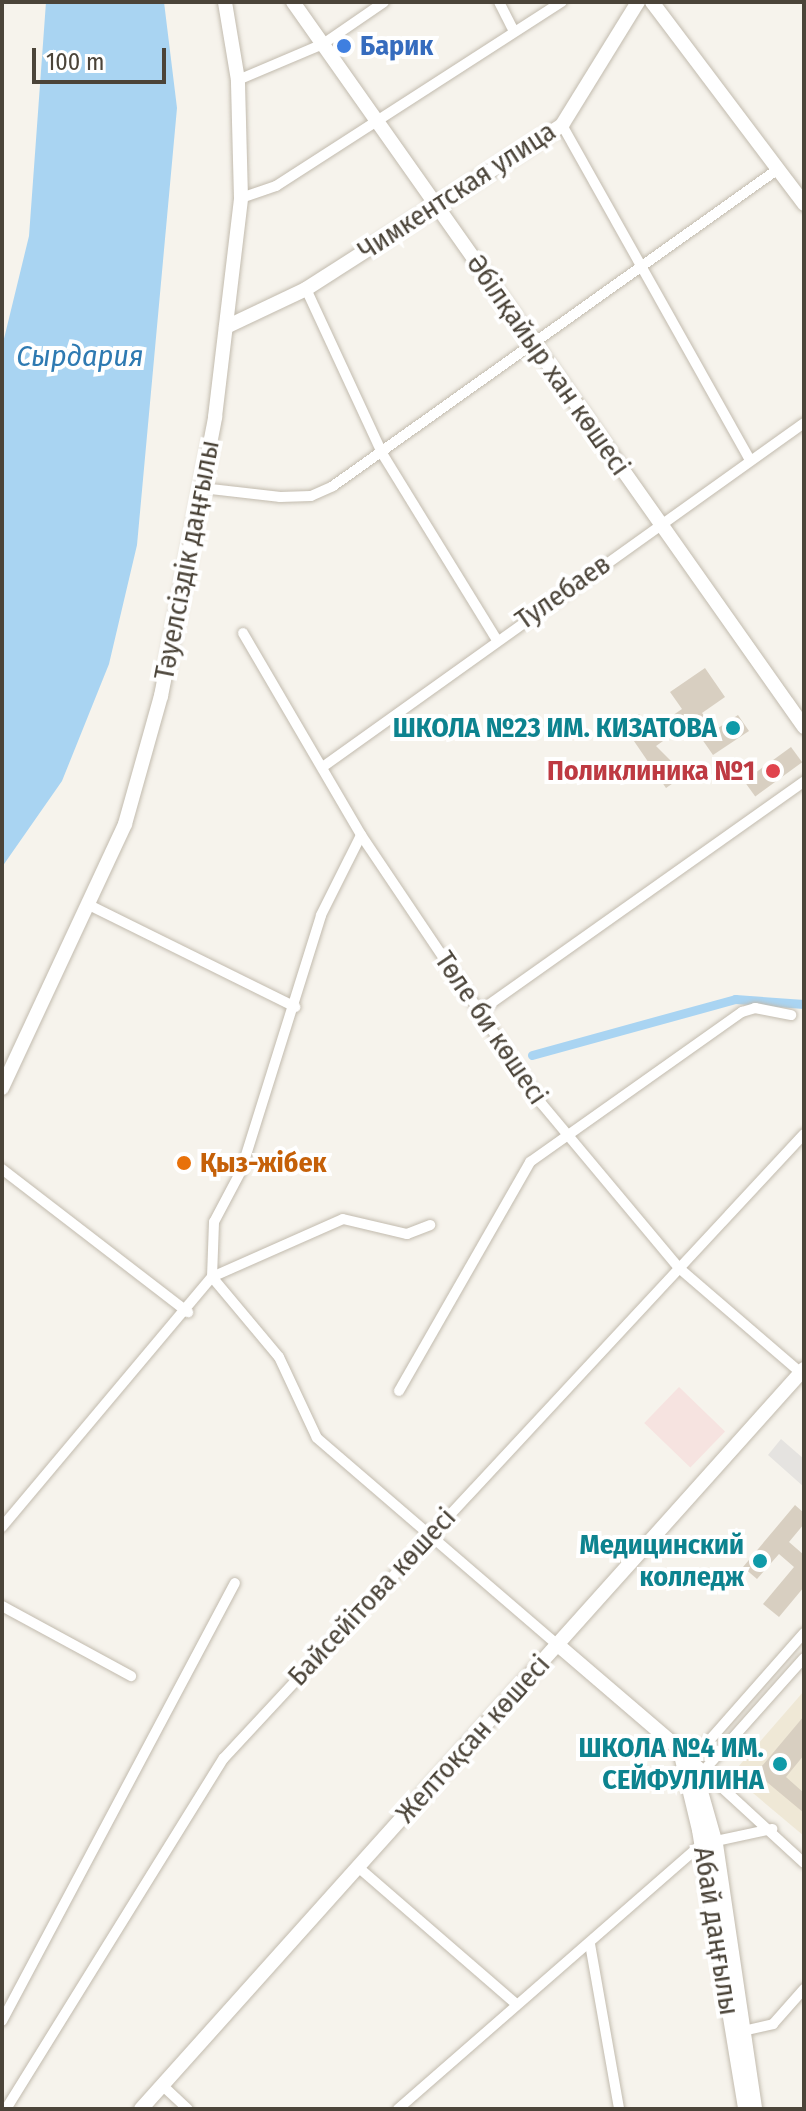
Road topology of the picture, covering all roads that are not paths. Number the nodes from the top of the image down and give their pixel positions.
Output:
1 (225, 2) edge
2 (293, 2) edge
3 (384, 2) edge
4 (499, 2) edge
5 (562, 2) edge
6 (638, 2) edge
7 (652, 2) edge
8 (514, 31) junction
9 (323, 44) junction
10 (238, 80) junction
11 (374, 118) junction
12 (562, 125) junction
13 (778, 169) junction
14 (241, 198) junction
15 (804, 204) edge
16 (437, 207) junction
17 (644, 268) junction
18 (306, 289) junction
19 (226, 327) junction
20 (535, 347) junction
21 (804, 423) edge
22 (383, 455) junction
23 (750, 460) junction
24 (202, 488) junction
25 (660, 524) junction
26 (243, 633) dead end
27 (496, 639) junction
28 (804, 727) edge
29 (324, 766) junction
30 (804, 782) edge
31 (361, 835) junction
32 (91, 906) junction
33 (295, 1007) junction
34 (480, 1011) junction
35 (791, 1015) dead end
36 (2, 1088) edge
37 (804, 1134) edge
38 (568, 1135) junction
39 (2, 1169) edge
40 (430, 1225) dead end
41 (679, 1268) junction
42 (212, 1277) junction
43 (188, 1312) junction
44 (802, 1371) edge
45 (399, 1391) dead end
46 (2, 1527) edge
47 (430, 1535) junction
48 (235, 1583) dead end
49 (2, 1606) edge
50 (804, 1633) edge
51 (558, 1645) junction
52 (804, 1658) edge
53 (131, 1676) dead end
54 (687, 1758) junction
55 (706, 1768) junction
56 (772, 1829) junction
57 (709, 1844) junction
58 (804, 1863) edge
59 (358, 1867) junction
60 (590, 1944) junction
61 (804, 1989) edge
62 (516, 2004) junction
63 (2, 2021) edge
64 (743, 2031) junction
65 (162, 2085) junction
66 (6, 2109) edge
67 (141, 2109) edge
68 (188, 2109) edge
69 (398, 2109) edge
70 (619, 2109) edge
71 (745, 2109) edge
72 (755, 2109) edge

1 - 10 street, Тәуелсіздік даңғылы
2 - 9 street, Әбілқайыр хан көшесі
3 - 9 street
4 - 8 street
5 - 8 street
6 - 12 street, Чимкентская улица
7 - 13 street
8 - 11 street
9 - 10 street
9 - 11 street, Әбілқайыр хан көшесі
10 - 14 street, Тәуелсіздік даңғылы
11 - 14 street
11 - 16 street, Әбілқайыр хан көшесі
12 - 16 street, Чимкентская улица
12 - 17 street
13 - 15 street
13 - 17 street
14 - 19 street, Тәуелсіздік даңғылы
16 - 18 street, Чимкентская улица
16 - 20 street, Әбілқайыр хан көшесі
17 - 20 street
17 - 23 street
18 - 19 street, Чимкентская улица
18 - 22 street
19 - 24 street, Тәуелсіздік даңғылы
20 - 22 street
20 - 25 street, Әбілқайыр хан көшесі
21 - 23 street, Тулебаев
22 - 24 street
22 - 27 street
23 - 25 street, Тулебаев
24 - 32 street, Тәуелсіздік даңғылы
25 - 27 street, Тулебаев
25 - 28 street, Әбілқайыр хан көшесі
26 - 29 street, Төле би көшесі
27 - 29 street, Тулебаев
29 - 31 street, Төле би көшесі
30 - 34 street
31 - 33 street
31 - 34 street, Төле би көшесі
32 - 33 street
32 - 36 street, Тәуелсіздік даңғылы
33 - 42 street
34 - 38 street, Төле би көшесі
35 - 38 street
37 - 41 street, Байсейітова көшесі
38 - 41 street, Төле би көшесі
38 - 45 street
39 - 43 street
40 - 42 street
41 - 44 street, Төле би көшесі
41 - 47 street, Байсейітова көшесі
42 - 43 street
42 - 47 street
43 - 46 street
44 - 51 street, Желтоқсан көшесі
47 - 51 street
47 - 66 street, Байсейітова көшесі
48 - 63 street
49 - 53 street
50 - 54 street
51 - 54 street
51 - 59 street, Желтоқсан көшесі
52 - 55 street
54 - 55 street
54 - 57 street, Абай даңғылы
55 - 56 street
56 - 57 street
56 - 58 street
57 - 60 street
57 - 64 street, Абай даңғылы
57 - 71 street, Абай даңғылы
59 - 62 street
59 - 65 street, Желтоқсан көшесі
60 - 62 street
60 - 70 street
61 - 64 street
62 - 69 street
64 - 72 street, Абай даңғылы
65 - 67 street, Желтоқсан көшесі
65 - 68 street

